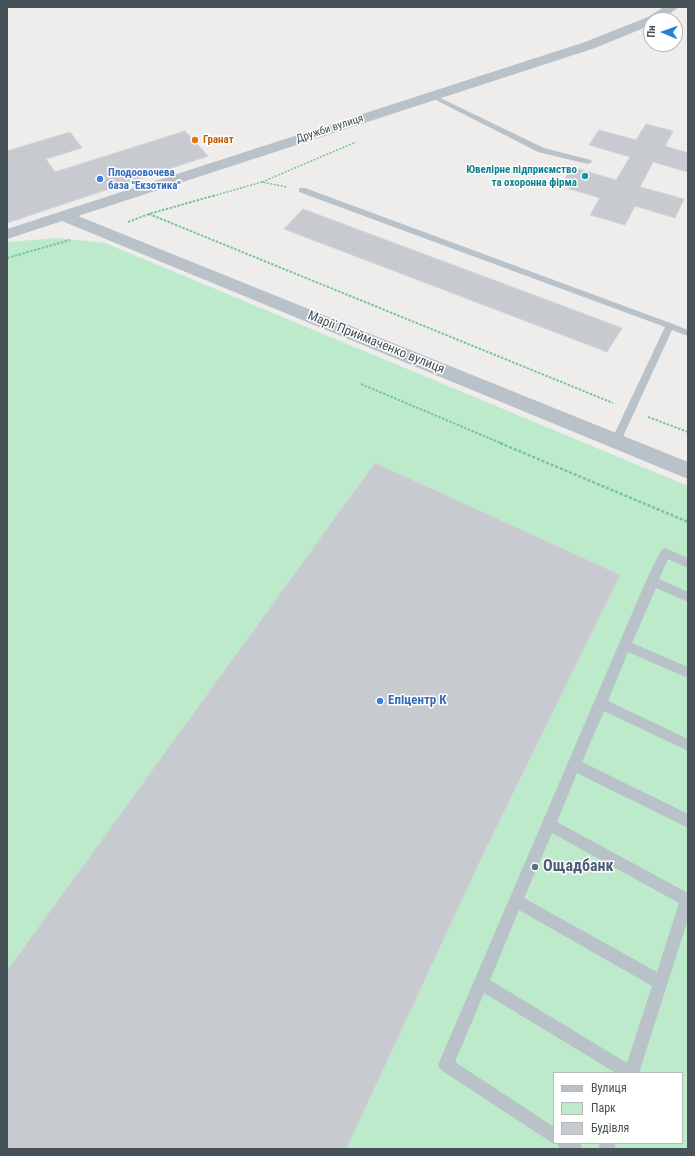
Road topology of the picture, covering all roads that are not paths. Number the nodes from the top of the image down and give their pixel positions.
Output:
1 (643, 24) edge
2 (432, 96) junction
3 (588, 162) dead end
4 (302, 190) road end
5 (63, 216) junction
6 (7, 234) edge
7 (670, 326) junction
8 (688, 333) edge
9 (616, 441) junction
10 (688, 471) edge
11 (688, 563) edge
12 (652, 581) junction
13 (688, 597) edge
14 (625, 645) junction
15 (688, 673) edge
16 (600, 704) junction
17 (688, 745) edge
18 (574, 765) junction
19 (688, 821) edge
20 (548, 824) junction
21 (688, 899) edge
22 (516, 901) junction
23 (660, 982) junction
24 (481, 983) junction
25 (628, 1072) edge
26 (630, 1072) edge
27 (553, 1135) edge

1 - 2 street, Дружби вулиця
2 - 3 lane
2 - 5 street, Дружби вулиця
4 - 7 lane
5 - 6 street, Дружби вулиця
5 - 9 street, Марії Приймаченко вулиця
7 - 8 lane
7 - 9 lane
9 - 10 street, Марії Приймаченко вулиця
11 - 12 lane
12 - 13 lane
12 - 14 lane
14 - 15 lane
14 - 16 lane
16 - 17 lane
16 - 18 lane
18 - 19 lane
18 - 20 lane
20 - 21 lane
20 - 22 lane
21 - 23 lane
22 - 23 lane
22 - 24 lane
23 - 26 lane
24 - 25 lane
24 - 27 lane

